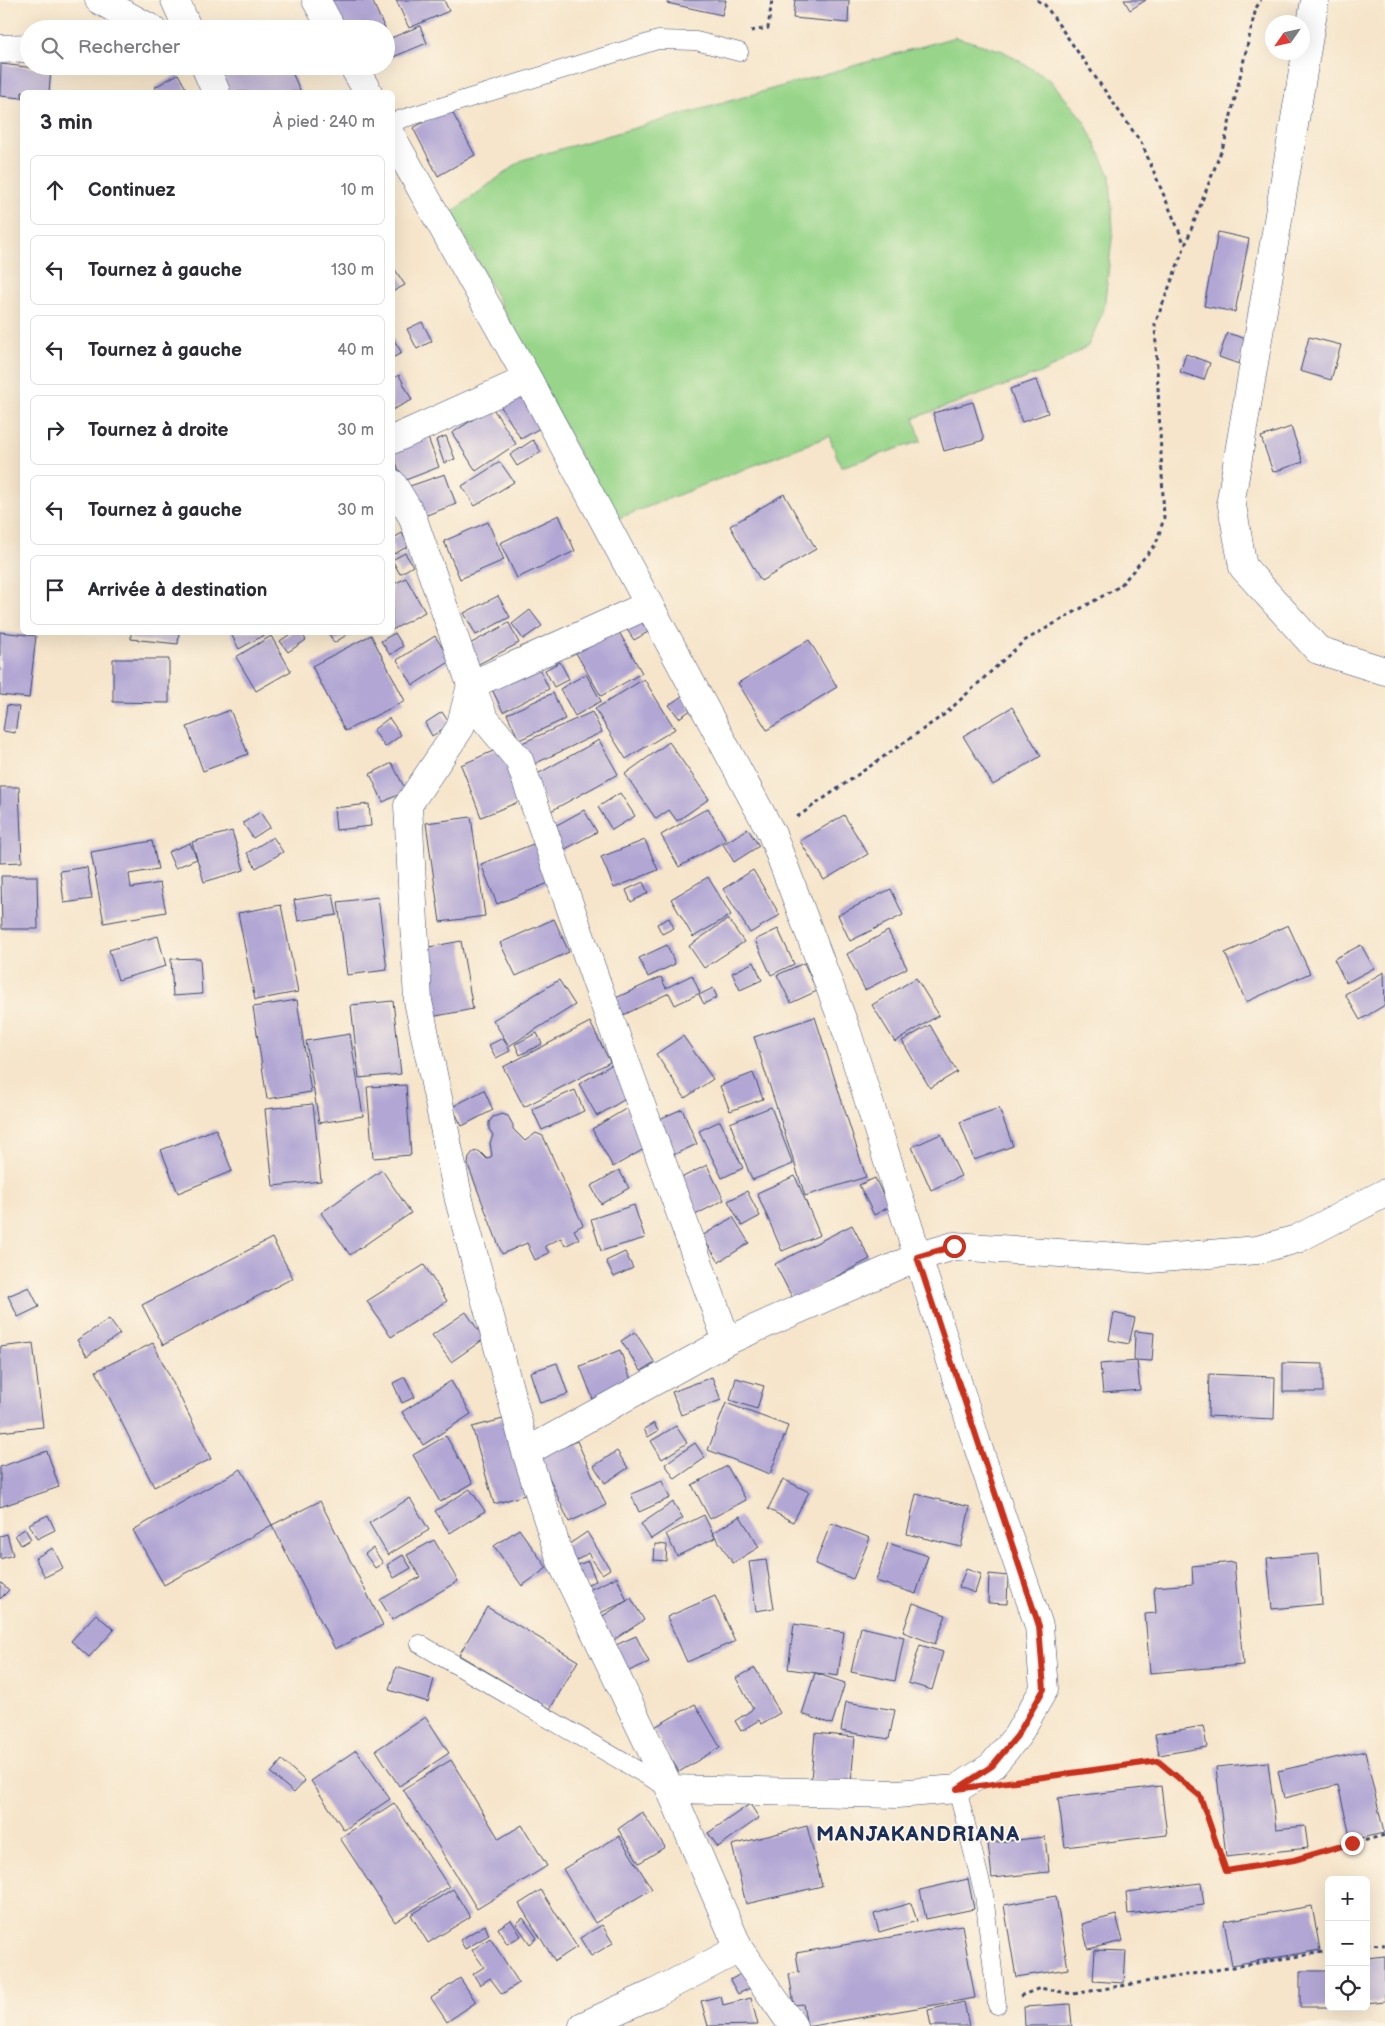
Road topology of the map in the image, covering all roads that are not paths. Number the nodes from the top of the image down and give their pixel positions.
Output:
1 (99, 0) edge
2 (175, 0) edge
3 (316, 0) edge
4 (1315, 0) edge
5 (136, 20) edge
6 (184, 20) edge
7 (327, 20) edge
8 (20, 48) edge
9 (0, 49) edge
10 (739, 52) dead end
11 (209, 75) edge
12 (358, 75) edge
13 (215, 90) edge
14 (367, 90) edge
15 (395, 121) edge
16 (395, 141) edge
17 (528, 379) junction
18 (395, 439) edge
19 (395, 488) edge
20 (648, 605) junction
21 (1385, 671) edge
22 (471, 685) junction
23 (1385, 1193) edge
24 (917, 1257) junction
25 (727, 1341) junction
26 (526, 1452) junction
27 (420, 1644) dead end
28 (957, 1789) junction
29 (670, 1790) junction
30 (739, 1948) junction
31 (997, 2005) road end
32 (583, 2026) edge
33 (793, 2026) edge

1 - 5 street
2 - 6 street
3 - 7 street
4 - 21 street
8 - 9 street
10 - 15 lane
11 - 13 street
12 - 14 street
16 - 17 street
17 - 18 street
17 - 20 street
19 - 22 street
20 - 22 street
20 - 24 street
22 - 25 street
22 - 26 street
23 - 24 street
24 - 25 street
24 - 28 street
25 - 26 street
26 - 29 street
27 - 29 lane
28 - 29 street
28 - 31 lane
29 - 30 street
30 - 32 street
30 - 33 street

